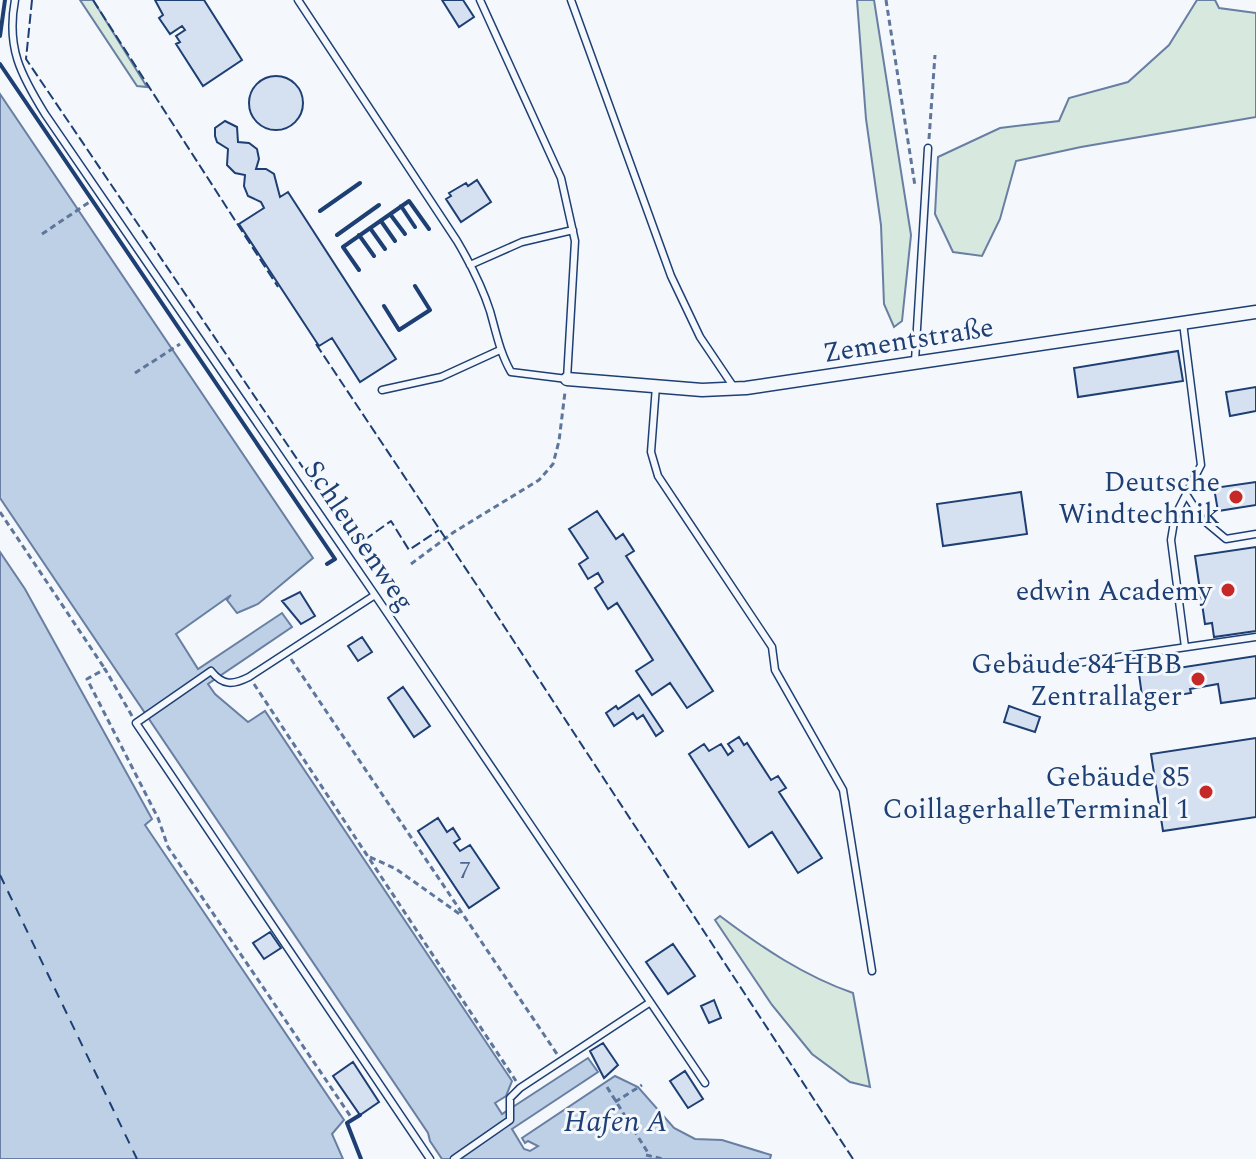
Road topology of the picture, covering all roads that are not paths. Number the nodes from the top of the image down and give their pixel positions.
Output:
1 (15, 0) edge
2 (298, 0) edge
3 (480, 0) edge
4 (571, 0) edge
5 (928, 148) road end
6 (573, 230) junction
7 (470, 265) junction
8 (1256, 312) edge
9 (1183, 323) junction
10 (500, 350) junction
11 (915, 361) junction
12 (567, 379) junction
13 (656, 386) junction
14 (735, 389) junction
15 (382, 390) dead end
16 (1186, 494) junction
17 (1256, 534) edge
18 (375, 595) junction
19 (1256, 637) edge
20 (1185, 647) junction
21 (1036, 669) dead end
22 (872, 971) dead end
23 (649, 1003) junction
24 (705, 1083) dead end
25 (430, 1159) edge
26 (454, 1159) edge

1 - 18 lane, Schleusenweg
2 - 7 lane
3 - 6 lane
4 - 14 lane
5 - 11 lane
6 - 7 lane
6 - 12 lane
7 - 10 lane
8 - 9 street, Zementstraße
9 - 11 street, Zementstraße
9 - 16 lane
10 - 12 lane
10 - 15 lane
11 - 14 street, Zementstraße
12 - 13 street, Zementstraße
13 - 14 street, Zementstraße
13 - 22 lane
16 - 17 lane
16 - 20 lane
18 - 23 lane, Schleusenweg
18 - 25 lane
19 - 20 lane
20 - 21 lane
23 - 24 lane, Schleusenweg
23 - 26 lane

